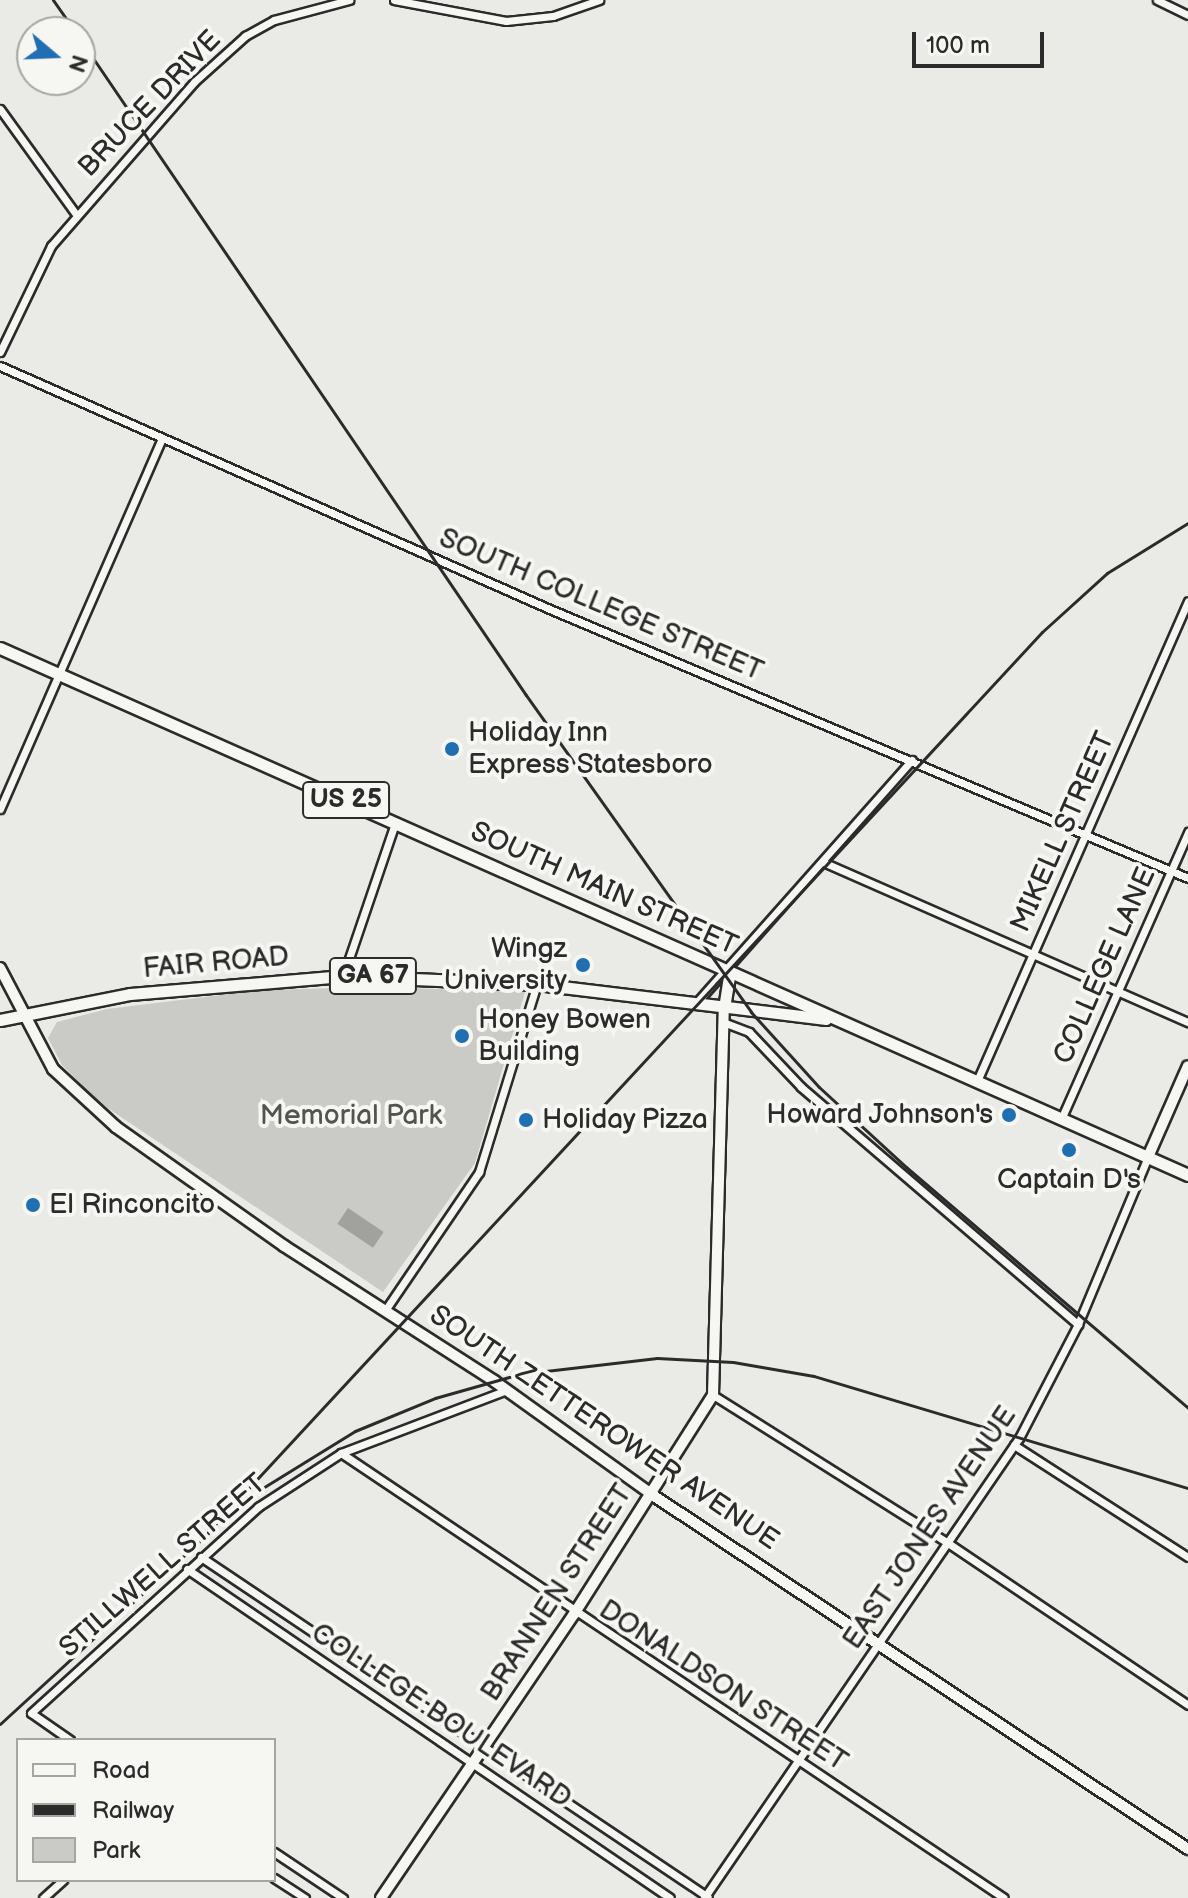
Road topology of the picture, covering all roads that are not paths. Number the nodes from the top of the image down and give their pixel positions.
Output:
1 (349, 0) edge
2 (394, 0) edge
3 (599, 0) edge
4 (1157, 0) edge
5 (1188, 15) edge
6 (0, 109) edge
7 (75, 213) junction
8 (0, 352) edge
9 (0, 366) edge
10 (162, 439) junction
11 (1188, 601) edge
12 (0, 648) edge
13 (59, 673) junction
14 (912, 760) junction
15 (0, 809) edge
16 (395, 823) junction
17 (1188, 832) edge
18 (1085, 834) junction
19 (823, 862) junction
20 (1171, 871) junction
21 (1188, 878) edge
22 (1033, 954) junction
23 (0, 968) edge
24 (728, 971) junction
25 (343, 976) junction
26 (537, 984) junction
27 (1117, 991) junction
28 (696, 1003) junction
29 (724, 1008) junction
30 (23, 1016) junction
31 (0, 1020) edge
32 (839, 1020) junction
33 (723, 1022) junction
34 (1188, 1022) edge
35 (1188, 1066) edge
36 (977, 1081) junction
37 (1062, 1117) junction
38 (1148, 1157) junction
39 (1188, 1175) edge
40 (386, 1309) junction
41 (1078, 1324) junction
42 (507, 1390) junction
43 (713, 1395) junction
44 (1014, 1445) junction
45 (341, 1453) junction
46 (651, 1494) junction
47 (948, 1543) junction
48 (201, 1557) junction
49 (1188, 1557) edge
50 (187, 1569) junction
51 (574, 1614) junction
52 (881, 1642) junction
53 (1188, 1705) edge
54 (67, 1738) edge
55 (484, 1747) junction
56 (798, 1760) junction
57 (472, 1764) junction
58 (1188, 1849) edge
59 (276, 1853) edge
60 (276, 1879) edge
61 (61, 1882) edge
62 (707, 1897) edge
63 (43, 1898) edge
64 (305, 1898) edge
65 (343, 1898) edge
66 (381, 1898) edge
67 (670, 1898) edge
68 (1004, 1898) edge

1 - 7 street, BRUCE DRIVE
2 - 3 street
4 - 5 street
6 - 7 street
7 - 8 street, BRUCE DRIVE
9 - 10 street, SOUTH COLLEGE STREET
10 - 13 street
10 - 14 street, SOUTH COLLEGE STREET
11 - 18 street, MIKELL STREET
12 - 13 main road, SOUTH MAIN STREET / US 25
13 - 15 street
13 - 16 main road, SOUTH MAIN STREET / US 25
14 - 18 street, SOUTH COLLEGE STREET
14 - 19 street
16 - 24 main road, SOUTH MAIN STREET / US 25
16 - 25 street
17 - 20 street, COLLEGE LANE
18 - 20 street, SOUTH COLLEGE STREET
18 - 22 street, MIKELL STREET
19 - 22 street
19 - 24 street
20 - 21 street, SOUTH COLLEGE STREET
20 - 27 street, COLLEGE LANE
22 - 27 street
22 - 36 street, MIKELL STREET
23 - 30 street, SOUTH ZETTEROWER AVENUE
24 - 28 street
24 - 29 main road
24 - 32 main road, SOUTH MAIN STREET / US 25
25 - 26 main road, FAIR ROAD / GA 67
25 - 30 main road, FAIR ROAD / GA 67
26 - 28 main road, FAIR ROAD / GA 67
26 - 40 street
27 - 34 street
27 - 37 street, COLLEGE LANE
28 - 29 main road, FAIR ROAD / GA 67
29 - 32 main road, GA 67
29 - 33 street
30 - 31 main road, FAIR ROAD / GA 67
30 - 40 street, SOUTH ZETTEROWER AVENUE
32 - 36 main road, SOUTH MAIN STREET / US 25
33 - 41 street
33 - 43 street
35 - 38 street
36 - 37 main road, SOUTH MAIN STREET / US 25
37 - 38 main road, SOUTH MAIN STREET / US 25
38 - 39 main road, SOUTH MAIN STREET / US 25
38 - 41 street, EAST JONES AVENUE
40 - 42 street, SOUTH ZETTEROWER AVENUE
41 - 44 street, EAST JONES AVENUE
42 - 45 street, STILLWELL STREET
42 - 46 street, SOUTH ZETTEROWER AVENUE
43 - 46 street, BRANNEN STREET
43 - 47 street
44 - 47 street, EAST JONES AVENUE
44 - 49 street
45 - 48 street, STILLWELL STREET
45 - 51 street, DONALDSON STREET
46 - 51 street, BRANNEN STREET
46 - 52 street, SOUTH ZETTEROWER AVENUE
47 - 52 street, EAST JONES AVENUE
47 - 53 street
48 - 50 street, STILLWELL STREET
48 - 55 street, COLLEGE BOULEVARD
50 - 54 street, STILLWELL STREET
50 - 57 street, COLLEGE BOULEVARD
51 - 55 street, BRANNEN STREET
51 - 56 street, DONALDSON STREET
52 - 56 street, EAST JONES AVENUE
52 - 58 street, SOUTH ZETTEROWER AVENUE
55 - 57 street, BRANNEN STREET
55 - 62 street, COLLEGE BOULEVARD
56 - 62 street, EAST JONES AVENUE
56 - 68 street, DONALDSON STREET
57 - 66 street, BRANNEN STREET
57 - 67 street, COLLEGE BOULEVARD
59 - 65 street
60 - 64 street
61 - 63 street

